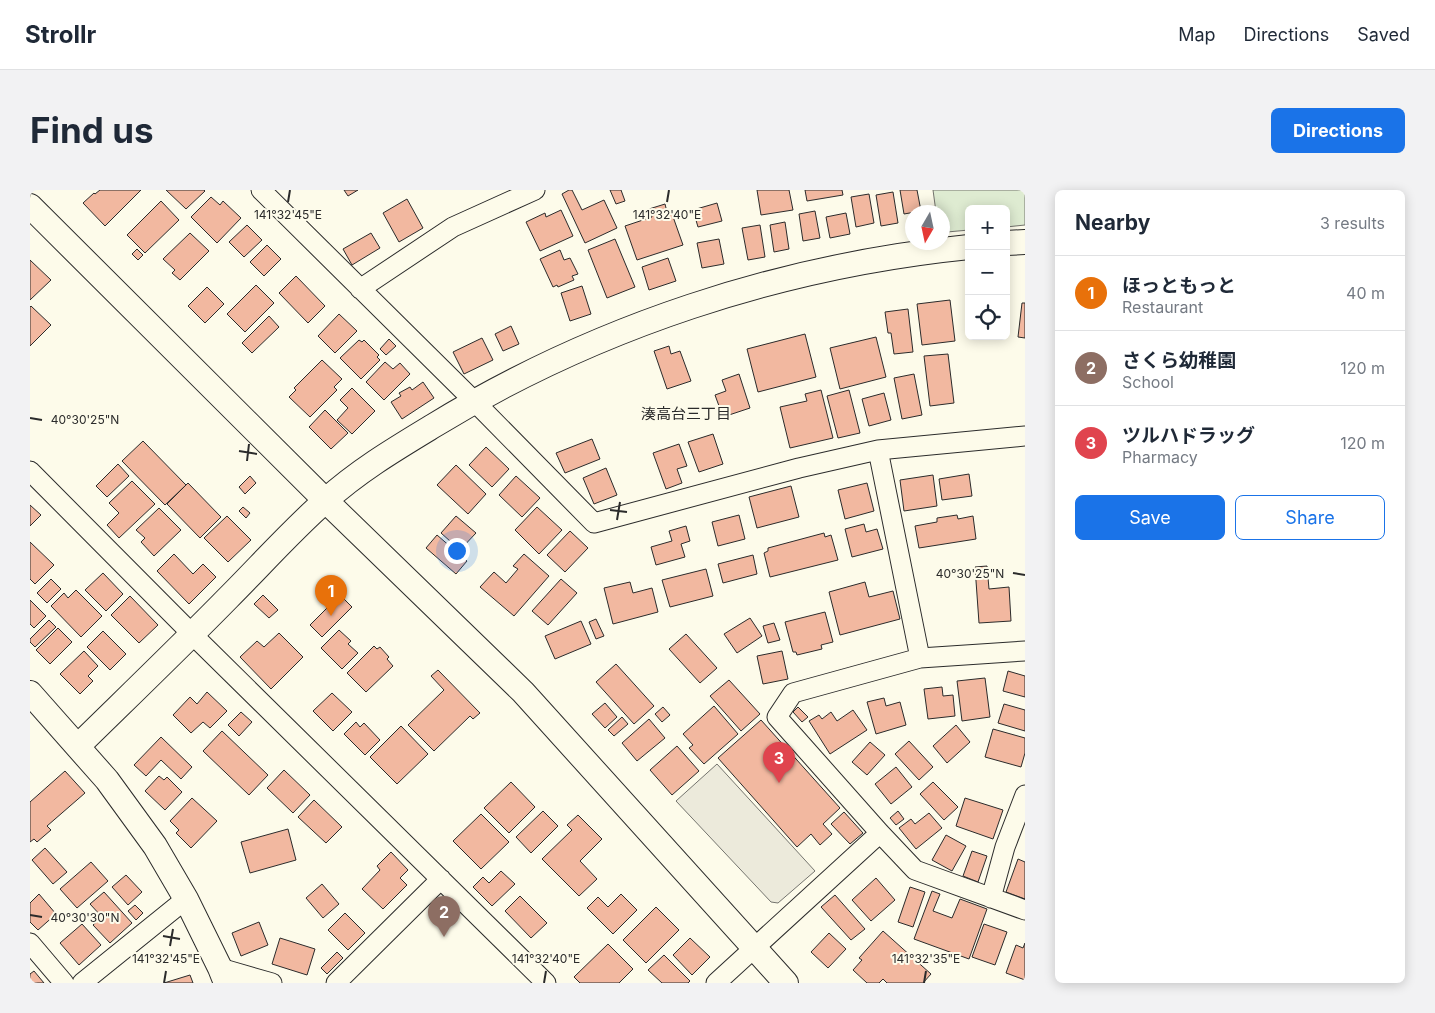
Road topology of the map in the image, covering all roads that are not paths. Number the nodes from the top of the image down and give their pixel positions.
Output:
1 (261, 190) edge
2 (536, 190) edge
3 (30, 206) edge
4 (1025, 242) edge
5 (1010, 243) edge
6 (965, 247) edge
7 (360, 289) junction
8 (474, 400) junction
9 (1025, 436) edge
10 (878, 450) junction
11 (30, 471) edge
12 (325, 500) junction
13 (193, 634) junction
14 (1025, 650) edge
15 (920, 658) junction
16 (30, 693) edge
17 (78, 746) junction
18 (1025, 795) edge
19 (880, 833) junction
20 (441, 879) junction
21 (991, 898) junction
22 (186, 899) junction
23 (1025, 910) edge
24 (30, 943) edge
25 (754, 948) junction
26 (223, 975) edge
27 (64, 983) edge
28 (82, 983) edge
29 (272, 983) edge
30 (336, 983) edge
31 (546, 983) edge
32 (716, 983) edge
33 (786, 983) edge

1 - 7 street
2 - 7 street
3 - 12 street
4 - 5 street
6 - 8 street
7 - 8 street
8 - 10 street
8 - 12 street
9 - 10 street
10 - 15 street
11 - 13 street
12 - 13 street
12 - 25 street
13 - 17 street
13 - 20 street
14 - 15 street
15 - 19 street
16 - 17 street
17 - 22 street
18 - 21 street
19 - 21 street
19 - 25 street
20 - 30 street
20 - 31 street
21 - 23 street
22 - 26 street
22 - 28 street
24 - 27 street
25 - 32 street
25 - 33 street
26 - 29 street

